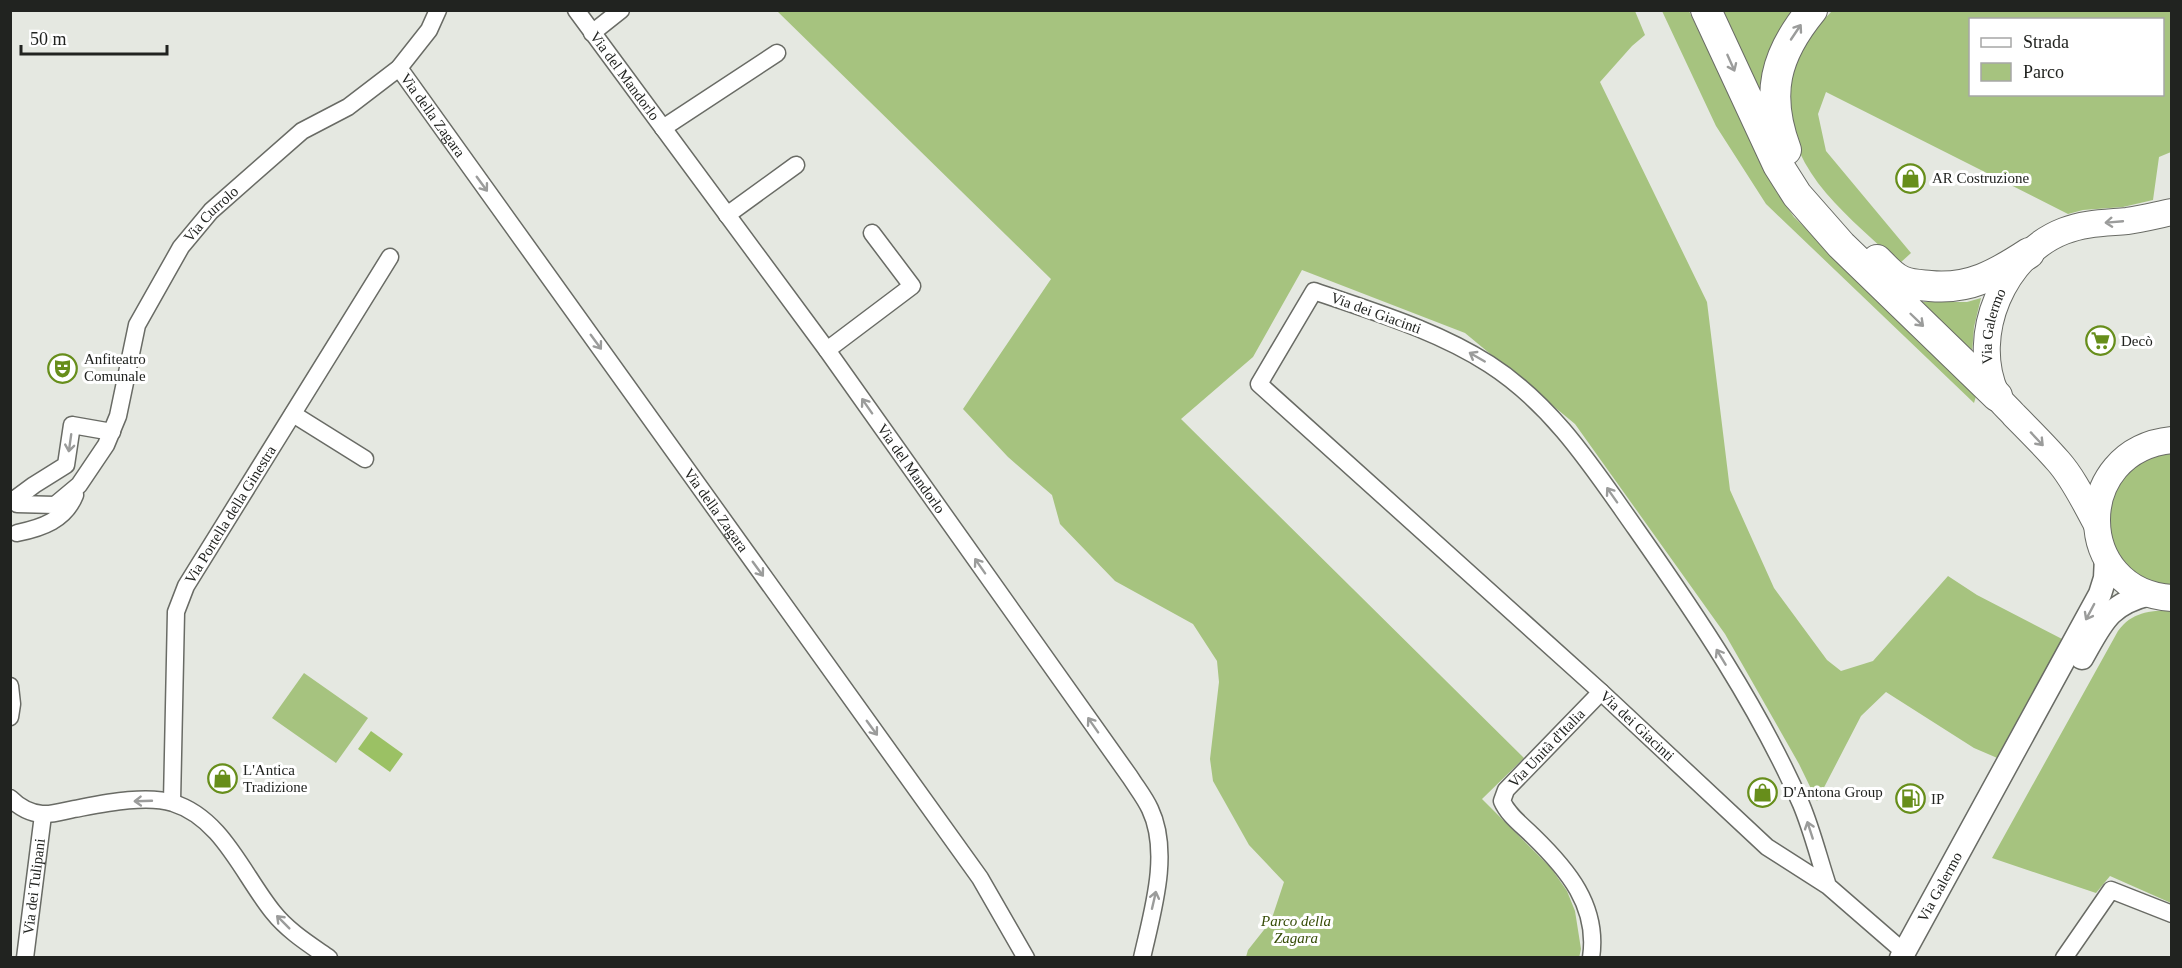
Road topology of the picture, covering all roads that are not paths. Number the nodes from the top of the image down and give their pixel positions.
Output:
1 (438, 10) edge
2 (576, 10) edge
3 (621, 10) edge
4 (1706, 10) edge
5 (1812, 10) edge
6 (592, 33) junction
7 (777, 53) dead end
8 (399, 68) junction
9 (663, 128) junction
10 (796, 165) dead end
11 (2172, 212) edge
12 (727, 215) junction
13 (872, 233) dead end
14 (2029, 253) junction
15 (390, 257) dead end
16 (827, 350) junction
17 (1997, 396) junction
18 (293, 414) junction
19 (112, 432) junction
20 (2172, 440) edge
21 (364, 459) dead end
22 (79, 485) junction
23 (13, 503) edge
24 (2096, 524) junction
25 (14, 534) edge
26 (2106, 557) junction
27 (2161, 596) edge
28 (10, 686) edge
29 (1601, 692) junction
30 (10, 717) edge
31 (10, 798) edge
32 (172, 802) junction
33 (43, 814) junction
34 (1978, 817) junction
35 (1828, 886) junction
36 (2172, 914) edge
37 (1903, 955) edge
38 (25, 957) edge
39 (329, 957) edge
40 (1026, 957) edge
41 (1142, 957) edge
42 (1591, 957) edge
43 (2064, 957) edge

1 - 8 street, Via Currolo
2 - 6 street, Via del Mandorlo
3 - 6 street
4 -> 17 highway
14 -> 5 highway
6 - 9 street, Via del Mandorlo
7 - 9 street
8 - 19 street, Via Currolo
8 -> 40 street, Via della Zagara
9 - 12 street, Via del Mandorlo
10 - 12 street
11 -> 14 main road, Via Galermo
12 - 16 street, Via del Mandorlo
13 - 16 street
14 - 17 main road, Via Galermo
15 - 18 street, Via Portella della Ginestra
41 -> 16 street, Via del Mandorlo
17 -> 24 main road, Via Galermo
18 - 21 street
18 - 32 street, Via Portella della Ginestra
19 - 22 street, Via Currolo
19 -> 23 street
20 - 24 main road
22 - 23 street
22 - 25 street
23 - 25 street
24 - 26 main road
26 - 27 main road
26 -> 34 main road
27 - 34 main road
28 - 30 street
29 - 35 street, Via dei Giacinti
35 -> 29 street, Via dei Giacinti
29 - 42 street, Via Unità d'Italia
31 - 33 street
32 -> 33 street
39 -> 32 street
33 - 38 street, Via dei Tulipani
34 - 37 main road, Via Galermo
35 - 37 street, Via dei Giacinti
36 - 43 street

